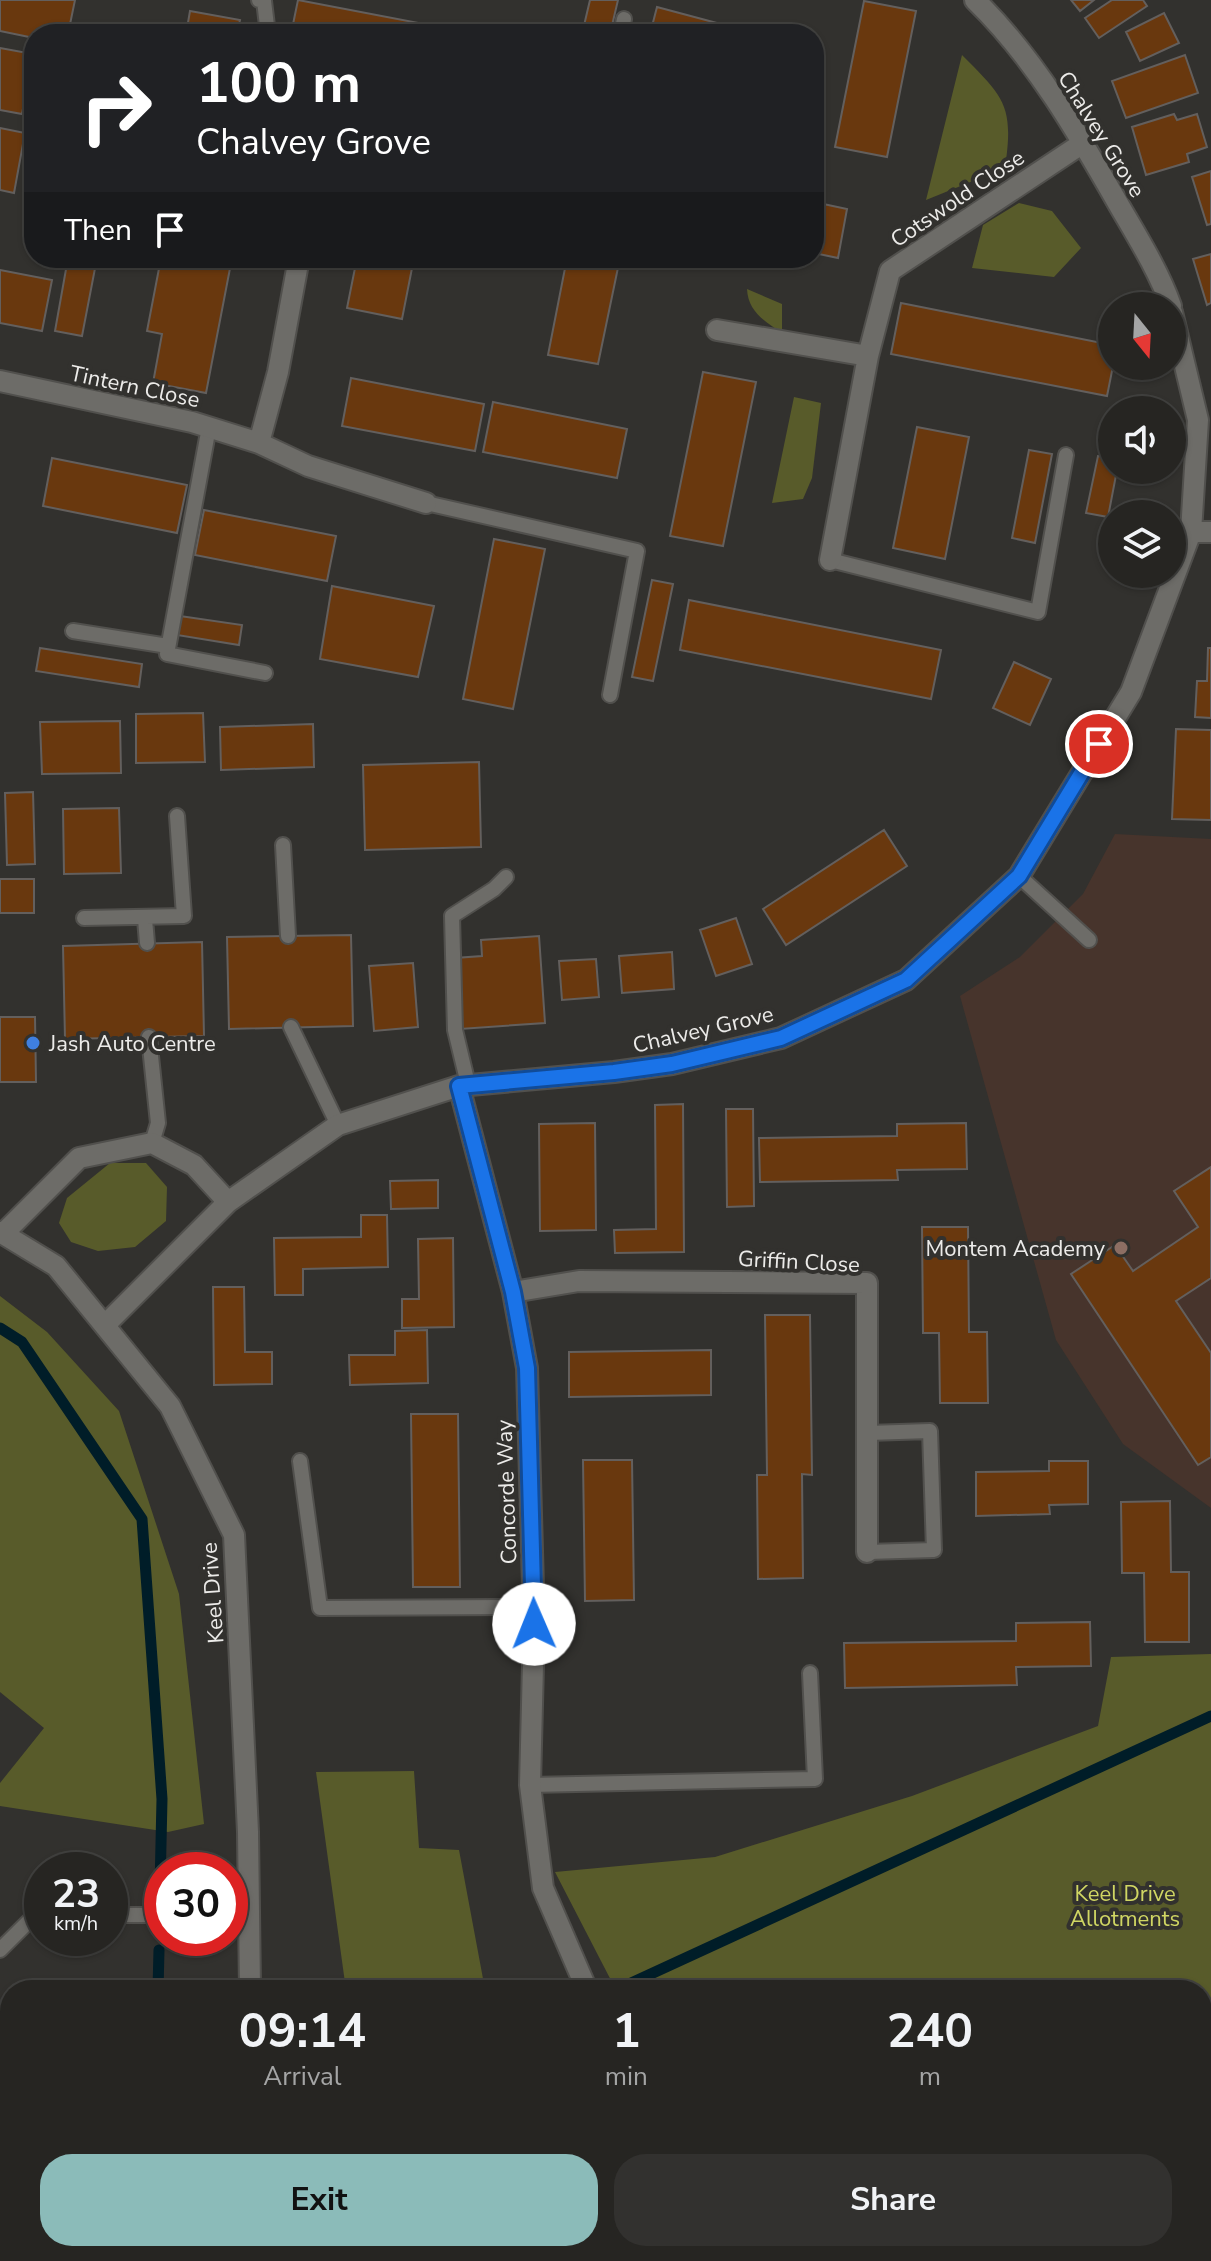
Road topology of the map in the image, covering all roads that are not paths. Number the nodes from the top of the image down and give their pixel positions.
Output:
1 (259, 0) edge
2 (975, 0) edge
3 (267, 24) edge
4 (1083, 143) junction
5 (297, 268) edge
6 (1163, 292) edge
7 (717, 330) dead end
8 (868, 356) junction
9 (1186, 371) edge
10 (0, 381) edge
11 (209, 427) junction
12 (259, 443) junction
13 (1066, 455) dead end
14 (426, 503) joint
15 (1201, 532) edge
16 (830, 560) joint
17 (73, 631) dead end
18 (168, 646) junction
19 (265, 673) dead end
20 (610, 695) dead end
21 (177, 816) dead end
22 (283, 845) dead end
23 (1019, 876) junction
24 (506, 877) dead end
25 (84, 918) dead end
26 (145, 919) junction
27 (288, 936) dead end
28 (1089, 940) dead end
29 (147, 943) dead end
30 (291, 1027) dead end
31 (149, 1037) dead end
32 (463, 1085) junction
33 (338, 1125) junction
34 (152, 1143) junction
35 (228, 1202) junction
36 (2, 1232) edge
37 (513, 1292) junction
38 (106, 1324) junction
39 (868, 1433) junction
40 (300, 1461) dead end
41 (867, 1552) joint
42 (534, 1607) junction
43 (810, 1673) dead end
44 (530, 1785) junction
45 (239, 1852) edge
46 (24, 1926) edge
47 (0, 1950) edge
48 (245, 1956) edge
49 (249, 1980) edge
50 (583, 1980) edge

1 - 3 lane
2 - 4 street, Chalvey Grove
4 - 6 street, Chalvey Grove
4 - 8 street, Cotswold Close
5 - 12 street
7 - 8 street
8 - 16 street, Cotswold Close
9 - 15 street, Chalvey Grove
10 - 11 street, Tintern Close
11 - 12 street, Tintern Close
11 - 18 lane
12 - 14 street, Tintern Close
13 - 16 lane
14 - 20 lane
15 - 23 street, Chalvey Grove
17 - 18 lane
18 - 19 lane
21 - 26 lane
22 - 27 lane
23 - 28 lane
23 - 32 street, Chalvey Grove
24 - 32 lane
25 - 26 lane
26 - 29 lane
30 - 33 lane
31 - 34 lane
32 - 33 street, Chalvey Grove
32 - 37 street, Concorde Way
33 - 35 street, Chalvey Grove
34 - 35 street
34 - 36 street
35 - 38 street, Chalvey Grove
36 - 38 street, Keel Drive
37 - 39 street, Griffin Close
37 - 42 street, Concorde Way
38 - 45 street, Keel Drive
39 - 41 street, Griffin Close
39 - 41 lane
40 - 42 lane
42 - 44 street, Concorde Way
43 - 44 lane
44 - 50 street, Concorde Way
46 - 47 lane
48 - 49 street, Keel Drive

